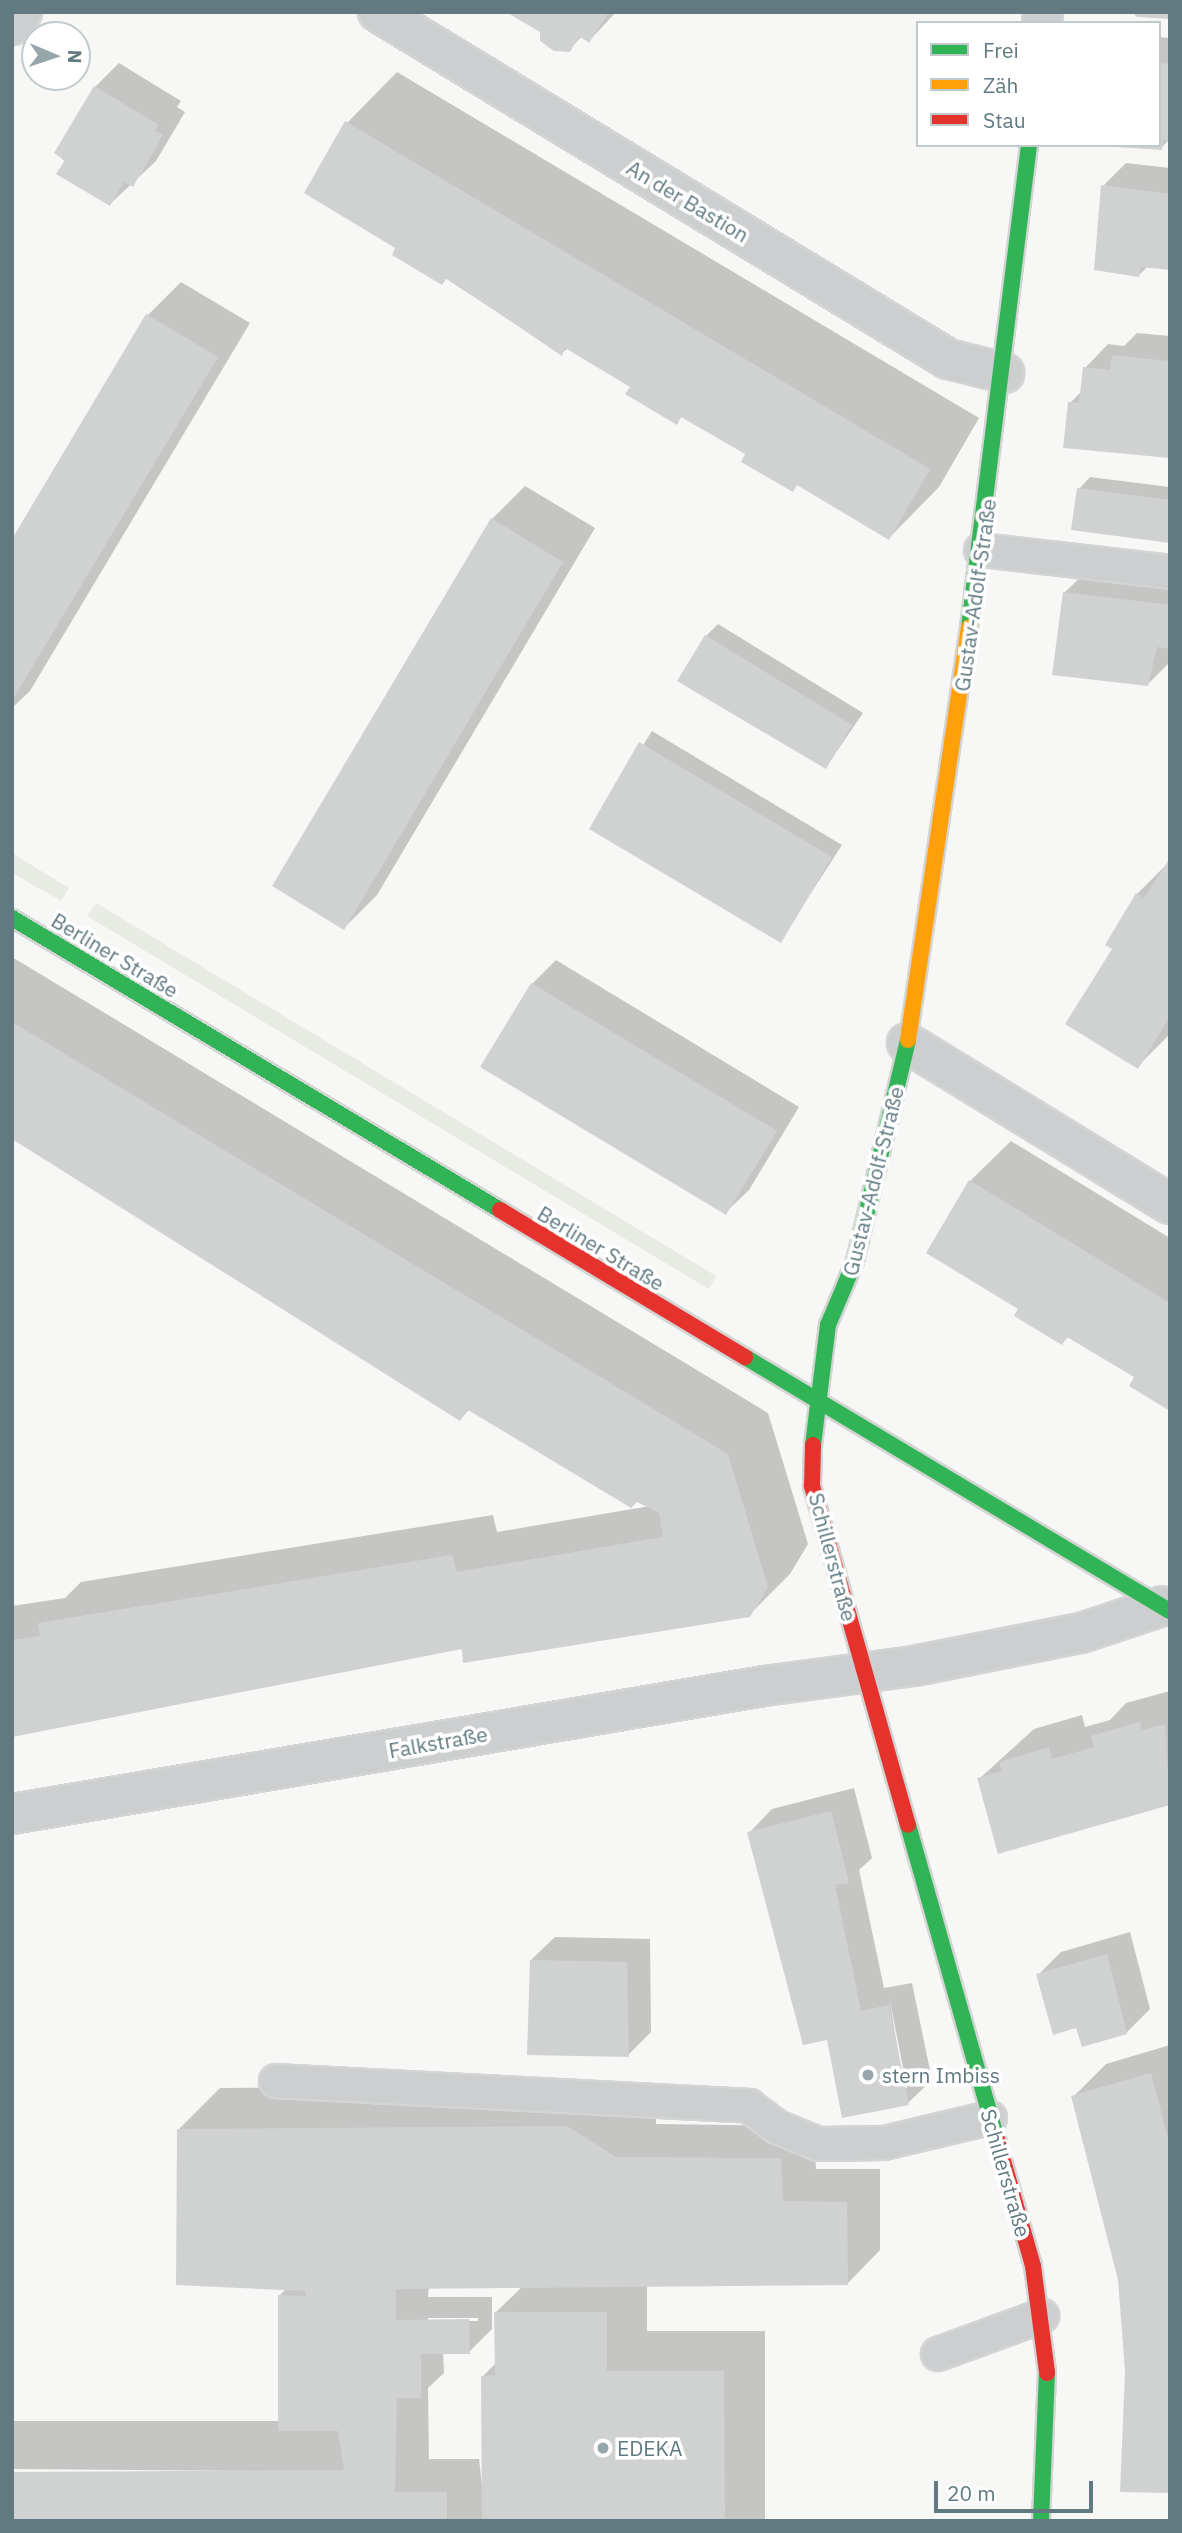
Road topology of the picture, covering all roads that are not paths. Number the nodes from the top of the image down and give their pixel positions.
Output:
1 (22, 12) edge
2 (378, 12) edge
3 (12, 25) edge
4 (1029, 147) edge
5 (1004, 373) junction
6 (981, 550) junction
7 (1170, 572) edge
8 (12, 918) edge
9 (907, 1043) junction
10 (1170, 1203) edge
11 (816, 1398) junction
12 (1166, 1608) edge
13 (865, 1673) junction
14 (12, 1814) edge
15 (276, 2081) dead end
16 (990, 2118) junction
17 (1042, 2316) junction
18 (938, 2354) dead end
19 (1041, 2521) edge

1 - 3 street
2 - 5 street, An der Bastion
4 - 5 street, Gustav-Adolf-Straße
5 - 6 street, Gustav-Adolf-Straße
6 - 7 lane
6 - 9 street, Gustav-Adolf-Straße
8 - 11 street, Berliner Straße
9 - 10 street
9 - 11 street, Gustav-Adolf-Straße
11 - 12 street, Berliner Straße
11 - 13 street, Schillerstraße
12 - 13 street
13 - 14 street, Falkstraße
13 - 16 street, Schillerstraße
15 - 16 lane
16 - 17 street, Schillerstraße
17 - 18 lane
17 - 19 street, Schillerstraße

